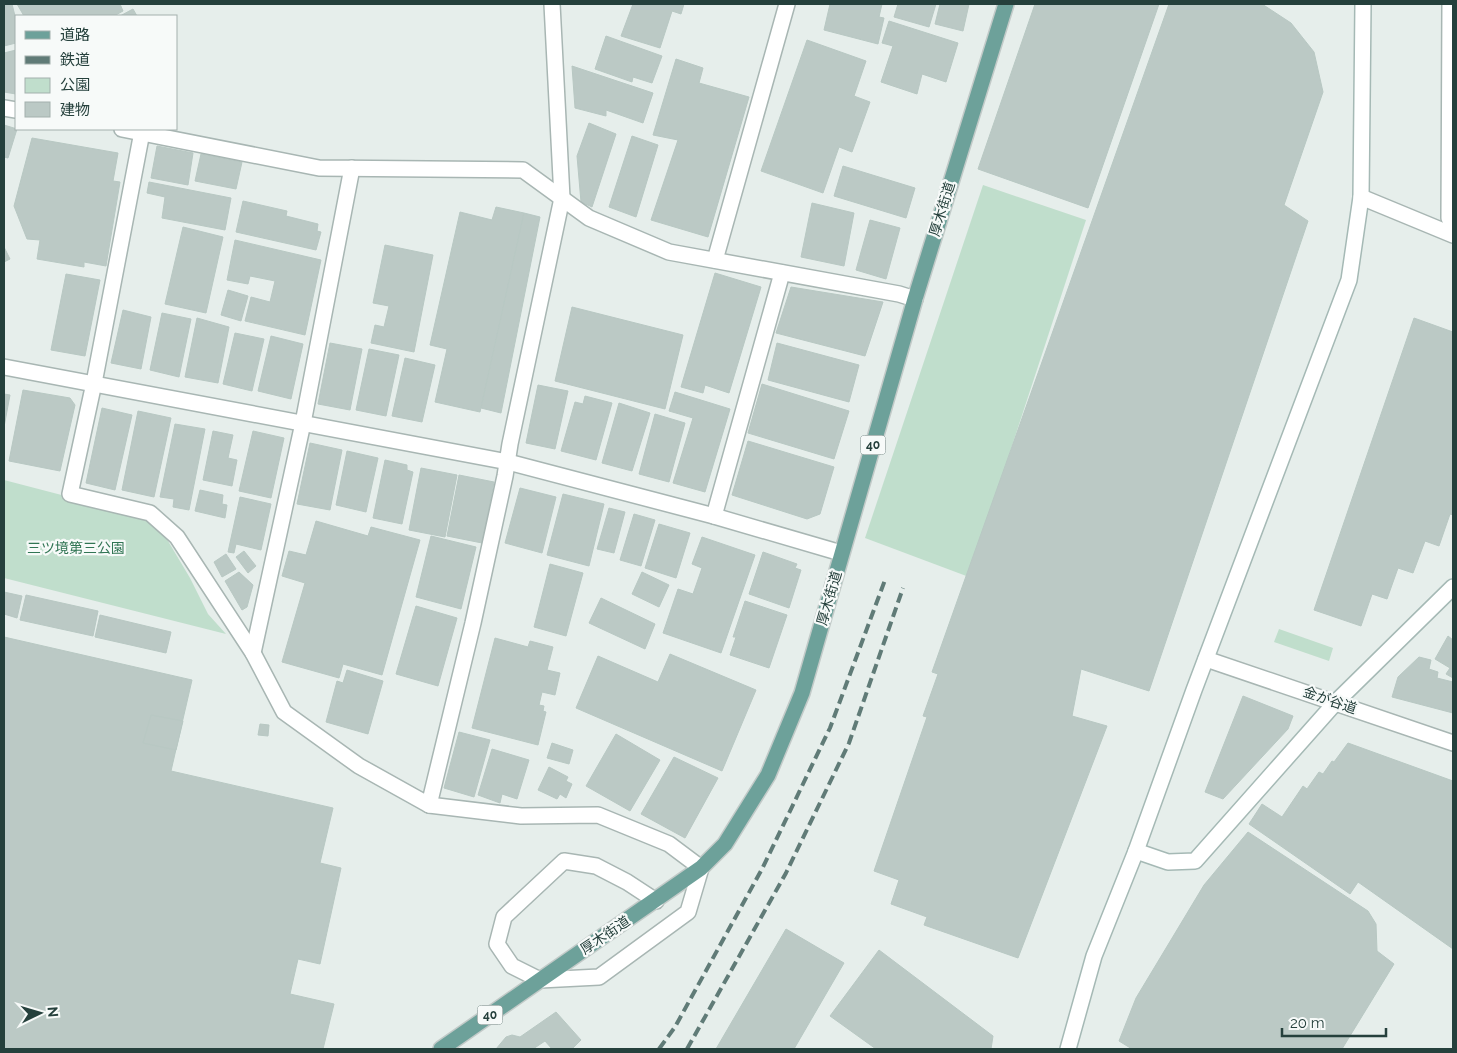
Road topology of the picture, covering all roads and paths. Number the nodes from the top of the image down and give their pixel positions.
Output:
1 (552, 4) edge
2 (787, 4) edge
3 (1006, 4) edge
4 (1363, 4) edge
5 (1450, 4) edge
6 (129, 130) edge
7 (142, 132) junction
8 (352, 168) junction
9 (1361, 197) junction
10 (562, 198) junction
11 (1453, 227) edge
12 (1453, 235) edge
13 (716, 260) junction
14 (782, 272) junction
15 (915, 299) junction
16 (4, 367) edge
17 (94, 383) junction
18 (302, 423) junction
19 (508, 462) junction
20 (714, 516) junction
21 (841, 553) junction
22 (1453, 587) edge
23 (253, 653) junction
24 (1206, 659) junction
25 (1336, 702) junction
26 (1453, 743) edge
27 (429, 806) junction
28 (1136, 851) junction
29 (701, 868) junction
30 (656, 901) junction
31 (540, 980) junction
32 (441, 1049) edge
33 (1068, 1049) edge

1 - 10 street
2 - 13 street
3 - 15 main road, 厚木街道 / 40
4 - 9 street
5 - 11 street
6 - 7 street
7 - 8 street
7 - 17 street
8 - 10 street
8 - 18 street
9 - 12 street
9 - 24 street
10 - 13 street
10 - 19 street
13 - 14 street
14 - 15 street
14 - 20 street
15 - 21 main road, 厚木街道 / 40
16 - 17 street
17 - 18 street
17 - 23 street
18 - 19 street
18 - 23 street
19 - 20 street
19 - 27 street
20 - 21 street
21 - 29 main road, 厚木街道 / 40
22 - 25 street
23 - 27 street
24 - 25 street, 金が谷道
24 - 28 street
25 - 26 street, 金が谷道
25 - 28 street
27 - 29 street
28 - 33 street
29 - 30 main road, 厚木街道 / 40
29 - 31 street
30 - 31 main road, 厚木街道 / 40
30 - 31 street
31 - 32 main road, 厚木街道 / 40

